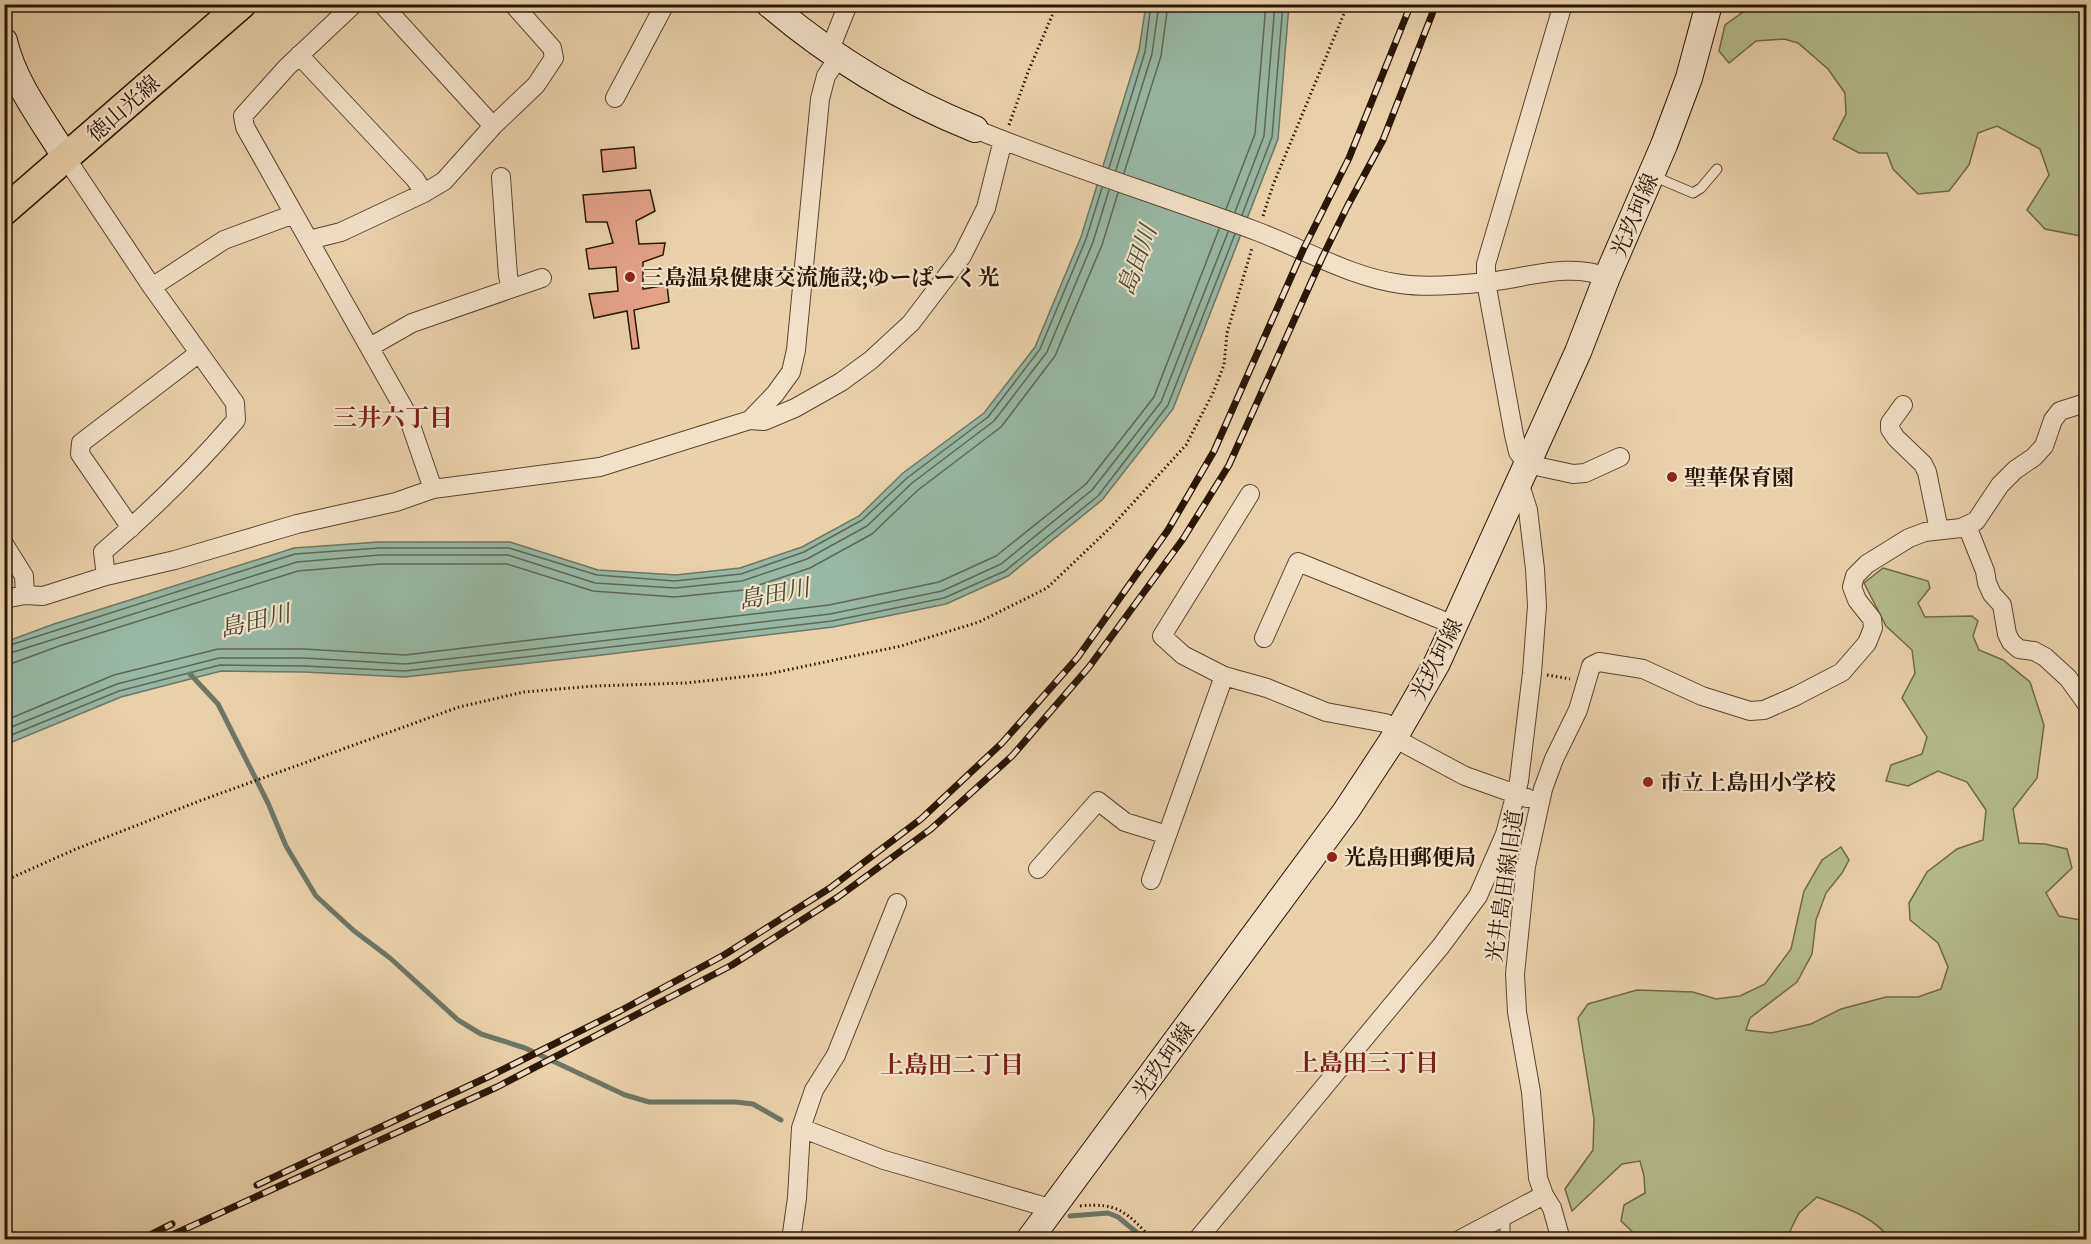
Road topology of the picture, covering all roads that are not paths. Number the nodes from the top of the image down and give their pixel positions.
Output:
1 (242, 4) edge
2 (354, 4) edge
3 (382, 4) edge
4 (513, 4) edge
5 (665, 4) edge
6 (769, 4) edge
7 (848, 4) edge
8 (1563, 4) edge
9 (1709, 4) edge
10 (4, 40) edge
11 (299, 55) junction
12 (833, 55) junction
13 (615, 98) dead end
14 (493, 126) junction
15 (975, 129) joint
16 (1011, 144) junction
17 (66, 158) junction
18 (1717, 169) dead end
19 (1651, 175) junction
20 (501, 177) dead end
21 (424, 193) junction
22 (4, 211) edge
23 (294, 214) junction
24 (309, 240) junction
25 (1607, 277) junction
26 (542, 278) dead end
27 (1486, 282) junction
28 (152, 287) junction
29 (511, 288) junction
30 (370, 346) junction
31 (199, 353) junction
32 (2086, 404) edge
33 (1903, 405) dead end
34 (750, 420) junction
35 (1620, 457) dead end
36 (1523, 473) junction
37 (433, 489) junction
38 (1250, 494) dead end
39 (1967, 526) junction
40 (131, 528) junction
41 (1939, 530) junction
42 (4, 544) edge
43 (106, 576) junction
44 (25, 595) junction
45 (4, 599) edge
46 (1454, 625) junction
47 (1264, 638) dead end
48 (1224, 676) junction
49 (2086, 703) edge
50 (1396, 734) junction
51 (1516, 795) junction
52 (1540, 802) junction
53 (1167, 835) junction
54 (1038, 870) dead end
55 (1151, 880) dead end
56 (897, 903) dead end
57 (801, 1128) junction
58 (1544, 1195) junction
59 (1053, 1209) junction
60 (1503, 1216) junction
61 (792, 1239) edge
62 (1029, 1239) edge
63 (1197, 1239) edge
64 (1459, 1239) edge
65 (1505, 1239) edge
66 (1561, 1239) edge

1 - 17 main road, 徳山光線
2 - 11 street
3 - 14 street
4 - 14 street
5 - 13 street
6 - 12 main road
7 - 12 street
8 - 27 street
9 - 19 main road, 光玖珂線
10 - 17 main road
11 - 21 street
11 - 23 street
12 - 15 main road
12 - 34 street
14 - 21 street
15 - 16 street
16 - 27 street
16 - 34 street
17 - 22 main road, 徳山光線
17 - 28 street
18 - 19 lane
19 - 25 main road, 光玖珂線
20 - 29 street
21 - 24 street
23 - 24 street
23 - 28 street
24 - 30 street
25 - 27 street
25 - 36 main road, 光玖珂線
26 - 29 street
27 - 36 street
28 - 31 street
29 - 30 street
30 - 37 street
31 - 40 street
31 - 40 street
32 - 39 street
33 - 41 street
34 - 37 street
35 - 36 street
36 - 46 main road, 光玖珂線
36 - 51 street
37 - 43 street
38 - 48 street, 光井島田線旧道
39 - 41 street
39 - 49 street
40 - 43 street
41 - 52 street
42 - 44 street
43 - 44 street
44 - 45 street
46 - 47 street
46 - 50 main road, 光玖珂線
48 - 50 street, 光井島田線旧道
48 - 53 street
50 - 51 street, 光井島田線旧道
50 - 59 main road, 光玖珂線
51 - 52 street, 光井島田線旧道
51 - 63 street
52 - 58 street, 光井島田線旧道
53 - 54 street
53 - 55 street
56 - 57 street
57 - 59 street
57 - 61 street
58 - 60 street
58 - 66 street, 光井島田線旧道
59 - 62 main road, 光玖珂線
60 - 64 street
60 - 65 lane

